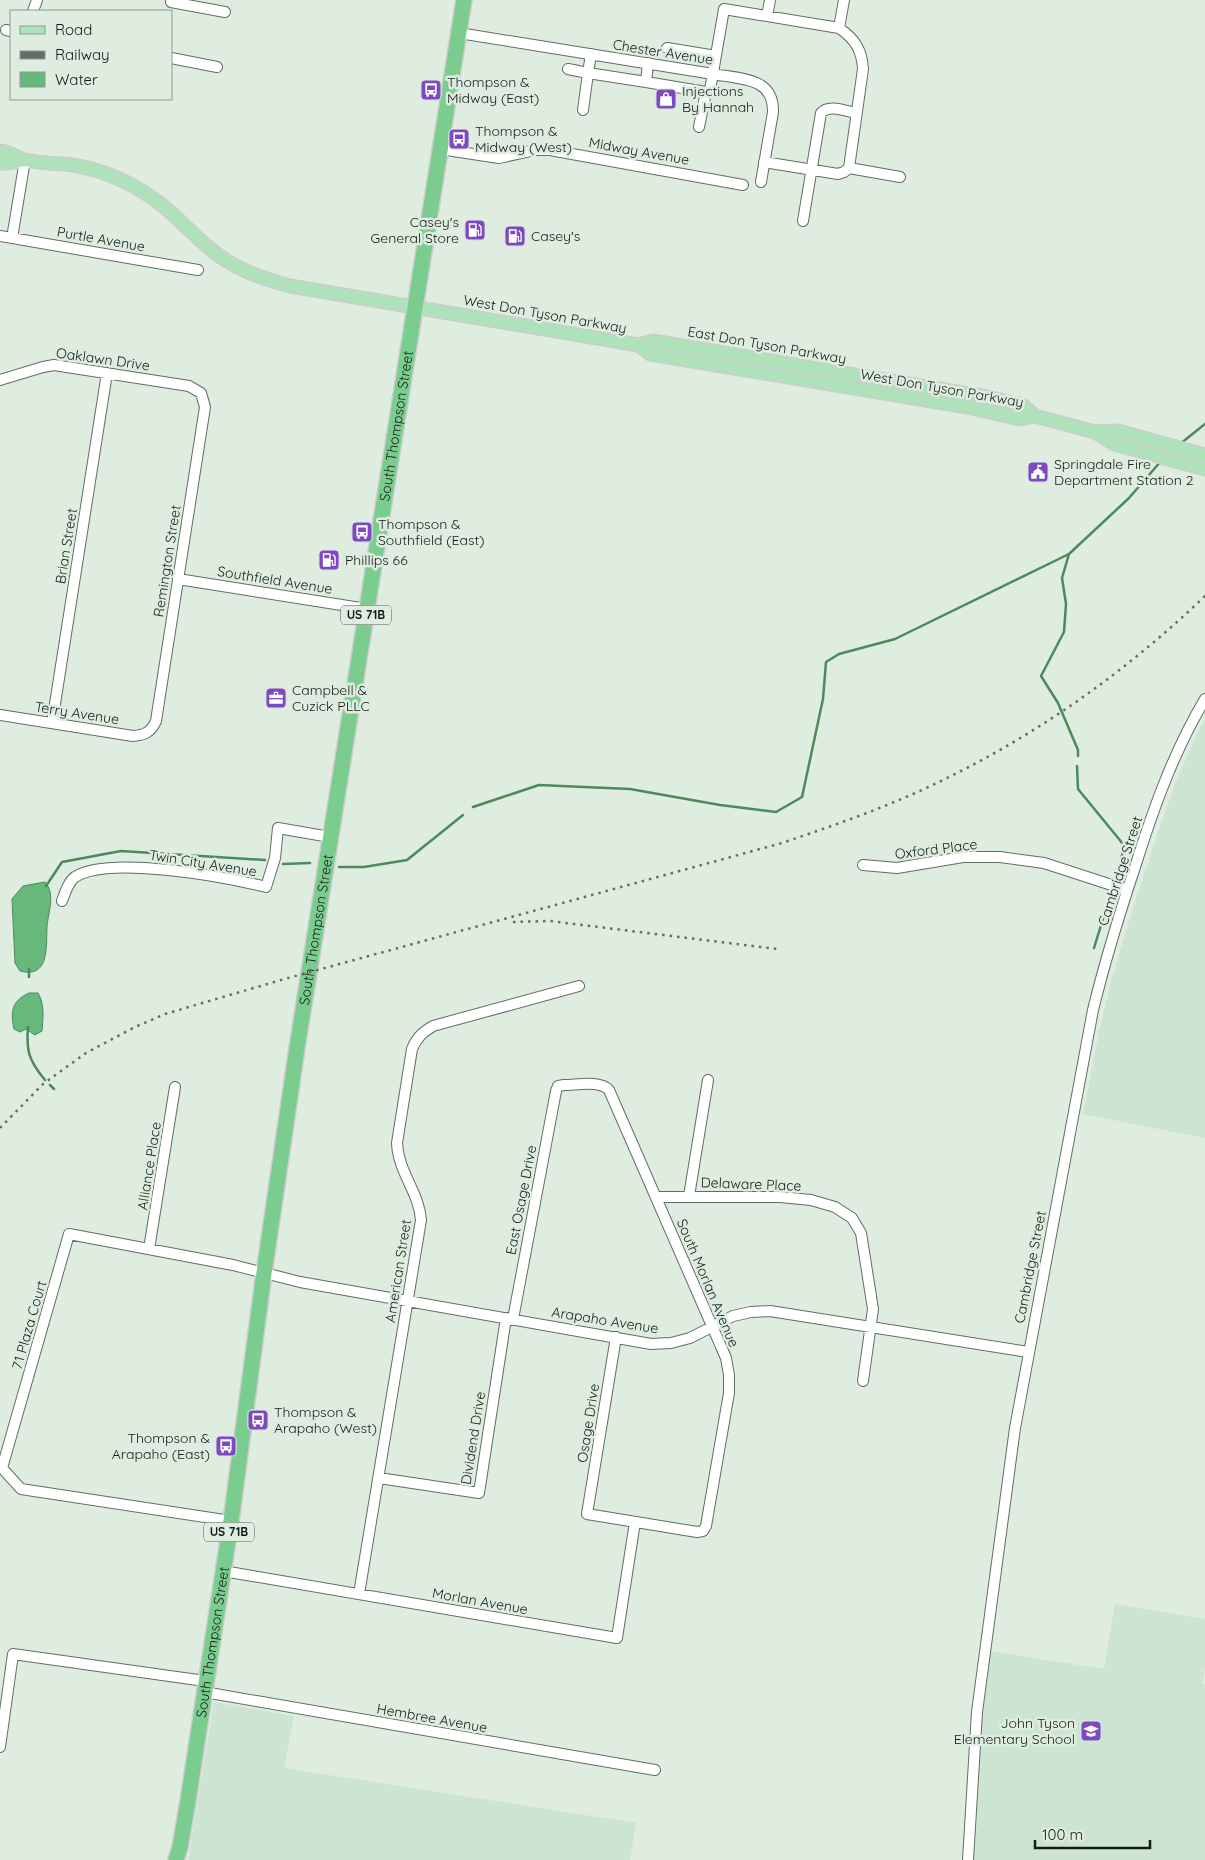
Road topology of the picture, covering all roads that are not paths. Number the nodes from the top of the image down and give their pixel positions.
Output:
1 (464, 0) edge
2 (770, 0) edge
3 (844, 0) edge
4 (170, 4) edge
5 (725, 4) edge
6 (225, 12) dead end
7 (768, 16) junction
8 (839, 28) junction
9 (459, 33) junction
10 (666, 48) dead end
11 (591, 54) junction
12 (716, 56) junction
13 (172, 58) edge
14 (648, 63) junction
15 (217, 67) dead end
16 (568, 69) dead end
17 (588, 73) junction
18 (714, 74) junction
19 (646, 82) junction
20 (706, 92) junction
21 (583, 110) dead end
22 (856, 112) junction
23 (699, 127) dead end
24 (440, 149) junction
25 (0, 151) edge
26 (25, 160) junction
27 (0, 162) edge
28 (764, 162) junction
29 (849, 168) junction
30 (811, 170) junction
31 (900, 177) dead end
32 (761, 182) dead end
33 (743, 185) dead end
34 (803, 221) dead end
35 (0, 236) edge
36 (12, 238) junction
37 (198, 270) dead end
38 (415, 307) junction
39 (107, 373) junction
40 (0, 380) edge
41 (202, 393) joint
42 (1095, 432) junction
43 (1199, 453) edge
44 (1205, 469) edge
45 (178, 579) junction
46 (367, 609) junction
47 (1205, 699) edge
48 (0, 715) edge
49 (52, 723) junction
50 (148, 732) joint
51 (330, 837) junction
52 (863, 866) dead end
53 (1127, 890) junction
54 (62, 901) dead end
55 (579, 986) dead end
56 (708, 1080) dead end
57 (605, 1085) joint
58 (175, 1087) dead end
59 (689, 1196) junction
60 (656, 1197) junction
61 (149, 1249) junction
62 (264, 1273) junction
63 (407, 1302) junction
64 (509, 1318) junction
65 (871, 1326) junction
66 (712, 1327) junction
67 (616, 1337) junction
68 (1028, 1352) junction
69 (863, 1381) dead end
70 (379, 1478) junction
71 (231, 1520) junction
72 (635, 1522) junction
73 (223, 1571) junction
74 (359, 1594) junction
75 (205, 1687) junction
76 (0, 1747) edge
77 (655, 1770) dead end
78 (176, 1860) edge
79 (968, 1860) edge

1 - 9 highway, South Thompson Street / US 71B
2 - 7 street
3 - 8 street
4 - 6 street
5 - 7 street
5 - 12 street
7 - 8 street
8 - 22 street
9 - 11 street, Chester Avenue
9 - 24 highway, South Thompson Street / US 71B
10 - 12 street
11 - 14 street, Chester Avenue
11 - 17 street
12 - 18 street
13 - 15 street
14 - 18 street, Chester Avenue
14 - 19 street
16 - 17 street
17 - 19 street
17 - 21 street
18 - 20 street
18 - 28 street, Chester Avenue
19 - 20 street
20 - 23 street
22 - 29 street
22 - 30 street
24 - 33 street, Midway Avenue
24 - 38 highway, South Thompson Street / US 71B
25 - 26 main road, West Don Tyson Parkway
26 - 27 main road, West Don Tyson Parkway
26 - 36 street
26 - 38 main road, West Don Tyson Parkway
28 - 30 street
28 - 32 street, Chester Avenue
29 - 30 street
29 - 31 street
30 - 34 street
35 - 36 street, Purtle Avenue
36 - 37 street, Purtle Avenue
38 - 42 main road, West Don Tyson Parkway
38 - 46 highway, South Thompson Street / US 71B
39 - 40 street, Oaklawn Drive
39 - 41 street, Oaklawn Drive
39 - 49 street, Brian Street
41 - 45 street, Remington Street
42 - 43 main road, West Don Tyson Parkway
42 - 44 main road
45 - 46 street, Southfield Avenue
45 - 50 street, Remington Street
46 - 51 highway, South Thompson Street / US 71B
47 - 53 street, Cambridge Street
48 - 49 street, Terry Avenue
49 - 50 street, Terry Avenue
51 - 54 street, Twin City Avenue
51 - 62 highway, South Thompson Street / US 71B
52 - 53 street, Oxford Place
53 - 68 street, Cambridge Street
55 - 63 street, American Street
56 - 59 street
57 - 60 street, South Morlan Avenue
57 - 64 street, East Osage Drive
58 - 61 street, Alliance Place
59 - 60 street, Delaware Place
59 - 65 street, Delaware Place
60 - 66 street, South Morlan Avenue
61 - 62 street, 71 Plaza Court
61 - 71 street, 71 Plaza Court
62 - 63 street, Arapaho Avenue
62 - 71 highway, South Thompson Street / US 71B
63 - 64 street, Arapaho Avenue
63 - 70 street, American Street
64 - 67 street, Arapaho Avenue
64 - 70 street, Dividend Drive
65 - 66 street, Arapaho Avenue
65 - 68 street, Arapaho Avenue
65 - 69 street, Delaware Place
66 - 67 street, Arapaho Avenue
66 - 72 street, South Morlan Avenue
67 - 72 street, Osage Drive
68 - 79 street, Cambridge Street
70 - 74 street, American Street
71 - 73 highway, South Thompson Street / US 71B
72 - 74 street, Morlan Avenue
73 - 74 street, Morlan Avenue
73 - 75 highway, South Thompson Street / US 71B
75 - 76 street, Hembree Avenue
75 - 77 street, Hembree Avenue
75 - 78 highway, South Thompson Street / US 71B

